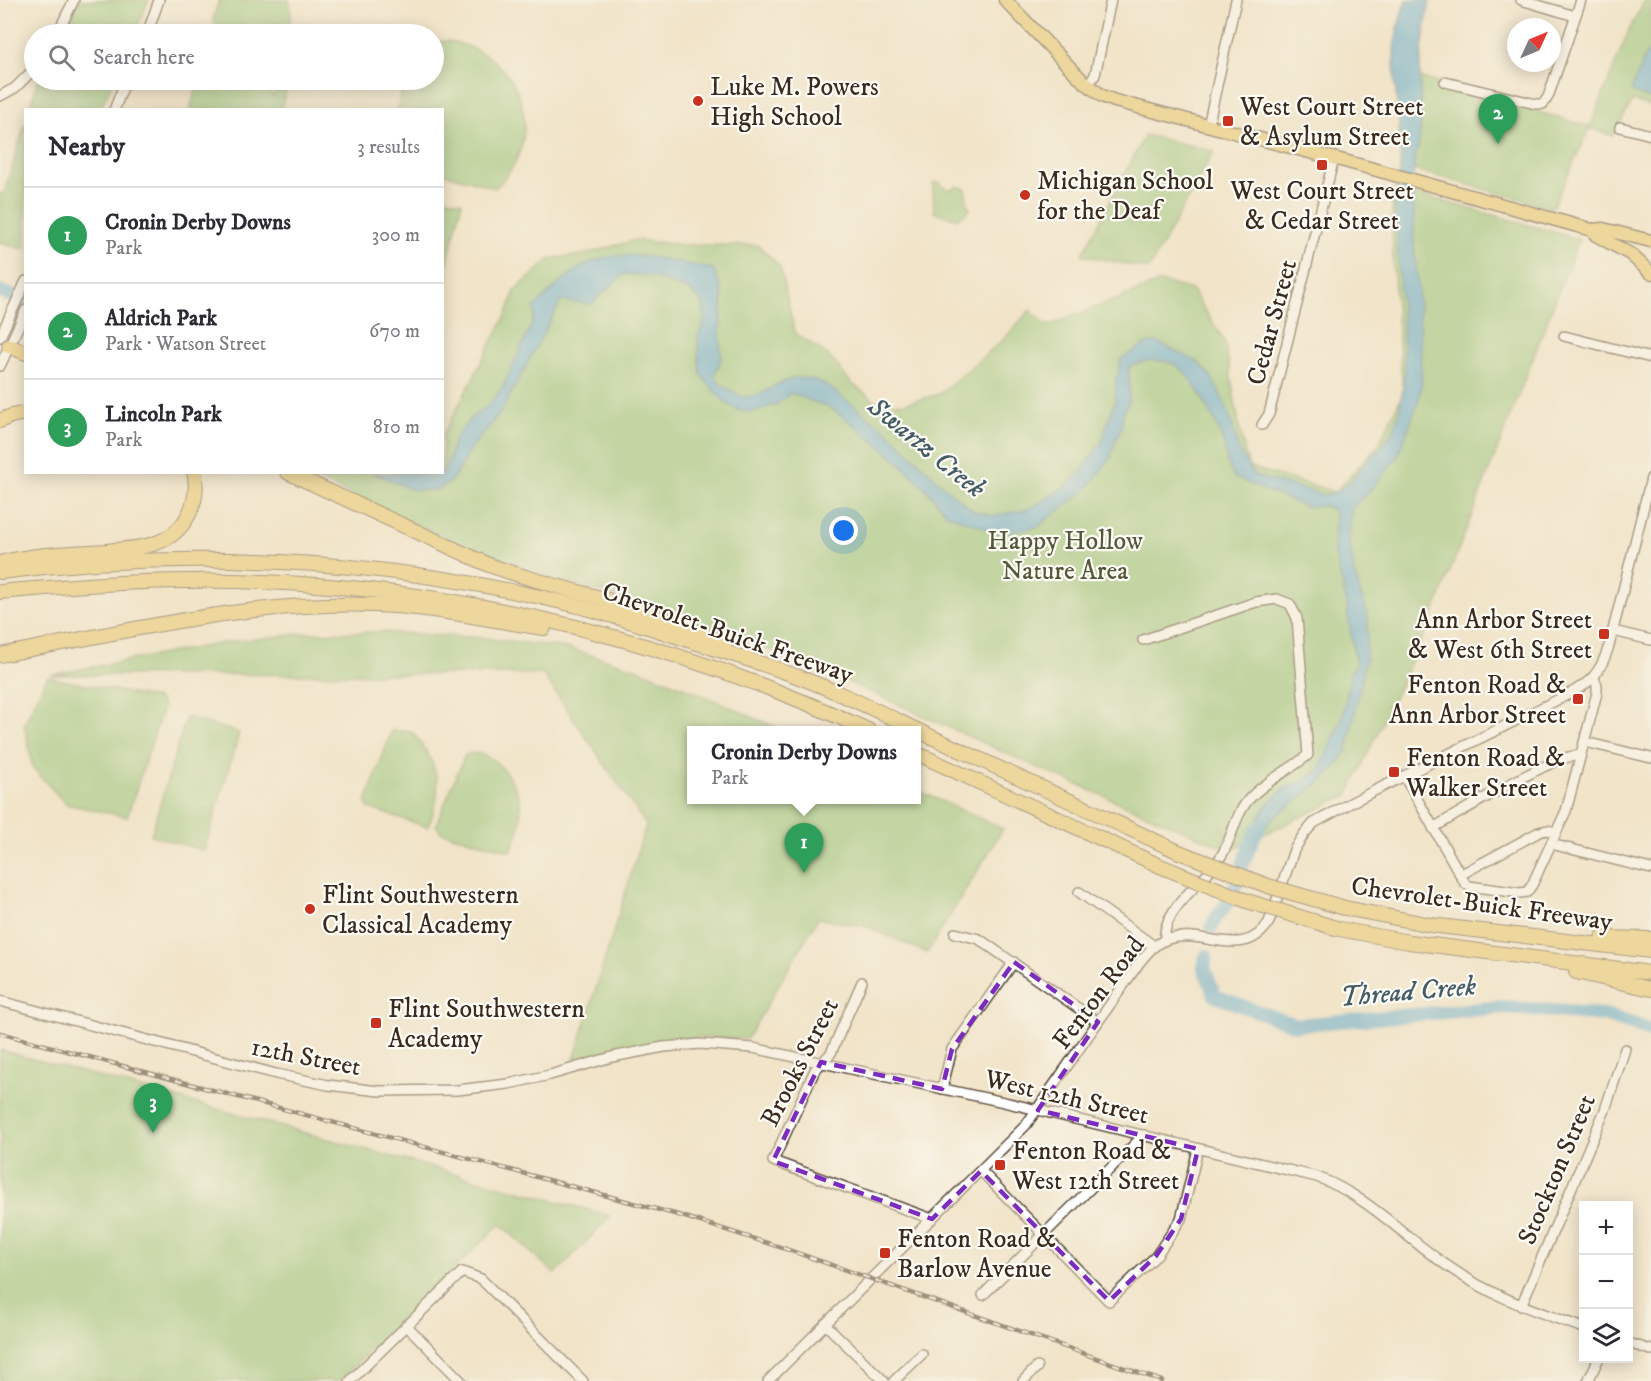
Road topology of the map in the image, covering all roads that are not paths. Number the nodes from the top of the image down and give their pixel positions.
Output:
1 (74, 0) edge
2 (159, 0) edge
3 (1005, 0) edge
4 (1111, 0) edge
5 (1236, 0) edge
6 (1521, 0) edge
7 (1581, 0) edge
8 (1575, 16) junction
9 (62, 24) edge
10 (151, 24) edge
11 (24, 79) edge
12 (1446, 82) dead end
13 (1088, 85) junction
14 (122, 90) edge
15 (0, 96) edge
16 (116, 105) edge
17 (1208, 126) junction
18 (1620, 127) dead end
19 (1651, 135) edge
20 (1334, 158) junction
21 (1592, 230) junction
22 (1651, 241) edge
23 (1651, 273) edge
24 (24, 285) edge
25 (23, 315) edge
26 (1564, 336) dead end
27 (3, 343) edge
28 (24, 352) edge
29 (1651, 358) edge
30 (0, 366) edge
31 (24, 413) edge
32 (0, 421) edge
33 (1262, 425) dead end
34 (194, 474) edge
35 (291, 474) edge
36 (1651, 478) edge
37 (1645, 521) edge
38 (0, 562) edge
39 (0, 572) edge
40 (0, 592) edge
41 (1612, 631) junction
42 (624, 639) junction
43 (1143, 640) dead end
44 (1651, 640) edge
45 (0, 656) edge
46 (786, 672) junction
47 (1593, 678) junction
48 (859, 726) edge
49 (909, 726) edge
50 (921, 731) edge
51 (1585, 742) junction
52 (921, 755) edge
53 (1581, 755) junction
54 (1651, 758) edge
55 (1404, 776) junction
56 (1433, 828) junction
57 (1556, 832) junction
58 (1551, 844) junction
59 (1651, 869) edge
60 (1460, 875) junction
61 (1078, 892) dead end
62 (955, 933) dead end
63 (1534, 937) junction
64 (1651, 939) edge
65 (1165, 940) junction
66 (1154, 946) junction
67 (1651, 951) edge
68 (1513, 957) junction
69 (1014, 962) junction
70 (1651, 973) edge
71 (862, 982) dead end
72 (1651, 989) edge
73 (0, 1001) edge
74 (1098, 1022) junction
75 (1624, 1048) dead end
76 (821, 1062) junction
77 (942, 1089) junction
78 (1038, 1110) junction
79 (1144, 1135) junction
80 (1198, 1149) junction
81 (981, 1171) junction
82 (932, 1219) junction
83 (1044, 1236) junction
84 (983, 1295) dead end
85 (1521, 1306) junction
86 (825, 1324) junction
87 (406, 1325) junction
88 (1579, 1326) edge
89 (1633, 1343) edge
90 (1651, 1350) edge
91 (922, 1354) dead end
92 (1597, 1363) edge
93 (1037, 1367) dead end
94 (350, 1381) edge
95 (460, 1381) edge
96 (583, 1381) edge
97 (768, 1381) edge
98 (884, 1381) edge
99 (894, 1381) edge
100 (1023, 1381) edge
101 (1588, 1381) edge

1 - 9 street
2 - 10 street
3 - 13 main road
4 - 13 street
5 - 17 street
6 - 8 street
7 - 8 street
8 - 12 street
11 - 15 street
13 - 17 main road
14 - 16 street
17 - 20 main road
18 - 19 street
20 - 21 main road
20 - 33 street, Cedar Street
21 - 22 main road
21 - 23 main road
24 - 27 street
25 - 27 street
26 - 29 street
27 - 28 highway
27 - 30 street
31 - 32 highway
34 - 38 highway
35 - 46 highway
36 - 37 street
37 - 41 street
39 - 46 highway, Chevrolet-Buick Freeway
40 - 42 highway, Chevrolet-Buick Freeway
41 - 44 street
41 - 47 street
42 - 45 highway
42 - 48 highway, Chevrolet-Buick Freeway
43 - 65 street
46 - 49 highway, Chevrolet-Buick Freeway, bridge
47 - 51 street
47 - 55 street, Fenton Road
50 - 63 highway, Chevrolet-Buick Freeway, bridge
51 - 53 street
51 - 54 street
52 - 68 highway, Chevrolet-Buick Freeway, bridge
53 - 56 street
53 - 57 street
55 - 56 street
55 - 65 street, Fenton Road
56 - 60 street
57 - 58 street
57 - 60 street
58 - 59 street
58 - 60 street
61 - 66 street
62 - 69 street
63 - 64 highway
63 - 67 highway, Chevrolet-Buick Freeway
65 - 66 street, Fenton Road
66 - 74 street, Fenton Road
68 - 70 highway, Chevrolet-Buick Freeway
68 - 72 highway
69 - 74 street
69 - 77 street
71 - 76 street, Brooks Street
73 - 76 street, 12th Street
74 - 78 street, Fenton Road
75 - 85 street, Stockton Street
76 - 77 street, West 12th Street
76 - 82 street, Brooks Street
77 - 78 street, West 12th Street
78 - 79 street, West 12th Street
78 - 81 street, Fenton Road
79 - 80 street, West 12th Street
79 - 83 street
80 - 83 street
80 - 85 street, West 12th Street
81 - 82 street, Fenton Road
81 - 83 street
82 - 86 street, Fenton Road
83 - 84 street
85 - 88 street, West 12th Street
86 - 97 street, Fenton Road
86 - 98 street
87 - 94 street
87 - 95 street
87 - 96 street
89 - 90 street
91 - 99 street
92 - 101 street
93 - 100 street

